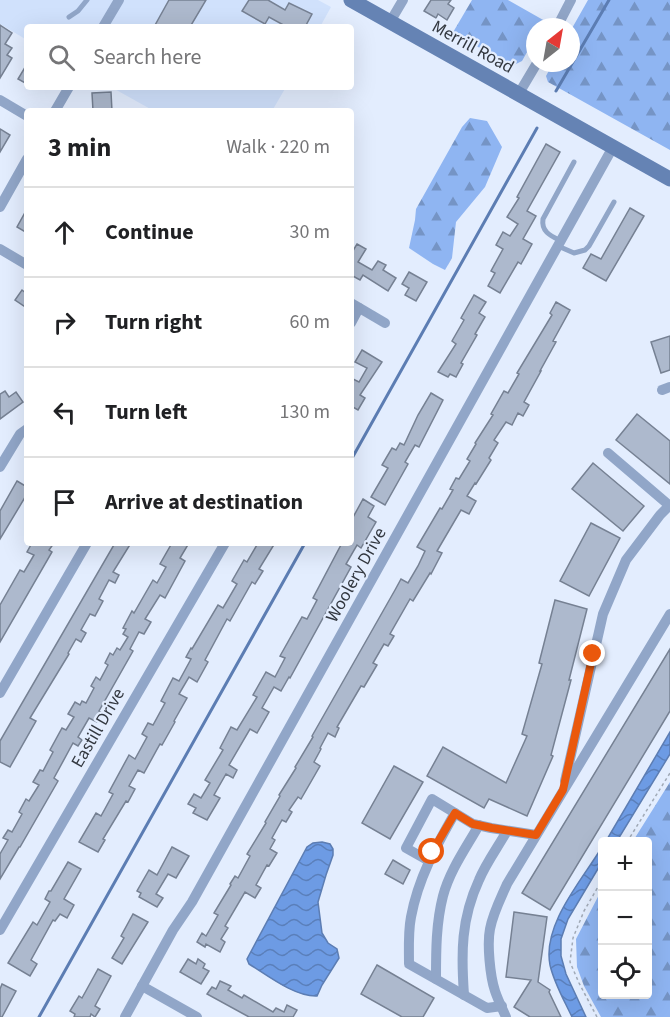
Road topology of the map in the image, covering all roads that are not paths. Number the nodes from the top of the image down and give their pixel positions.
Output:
1 (87, 0) edge
2 (119, 0) edge
3 (351, 0) edge
4 (403, 0) edge
5 (571, 0) edge
6 (69, 17) dead end
7 (562, 18) edge
8 (390, 22) junction
9 (105, 24) edge
10 (532, 72) edge
11 (67, 90) edge
12 (518, 95) junction
13 (0, 100) edge
14 (57, 108) edge
15 (24, 114) edge
16 (613, 147) junction
17 (574, 162) dead end
18 (24, 164) edge
19 (670, 179) edge
20 (614, 202) dead end
21 (0, 207) edge
22 (560, 244) junction
23 (0, 249) edge
24 (24, 263) edge
25 (355, 306) edge
26 (385, 323) dead end
27 (24, 431) edge
28 (608, 453) dead end
29 (0, 467) edge
30 (670, 506) edge
31 (85, 546) edge
32 (223, 546) edge
33 (670, 614) edge
34 (0, 693) edge
35 (563, 790) junction
36 (455, 813) junction
37 (479, 825) junction
38 (507, 831) junction
39 (536, 835) junction
40 (429, 861) junction
41 (0, 930) edge
42 (436, 980) junction
43 (142, 986) junction
44 (464, 995) junction
45 (502, 1006) junction
46 (125, 1017) edge
47 (197, 1017) edge
48 (506, 1017) edge

1 - 6 lane
2 - 9 street
3 - 8 main road, Merrill Road
4 - 8 street
5 - 7 street
8 - 12 main road, Merrill Road
10 - 12 street
11 - 14 street
12 - 16 main road, Merrill Road
13 - 15 street
16 - 19 main road, Merrill Road
16 - 22 street, Woolery Drive
17 - 22 lane
18 - 21 street
20 - 22 lane
22 - 43 street, Woolery Drive
23 - 24 street
25 - 26 street
27 - 29 street
28 - 30 street
30 - 35 street
31 - 34 street
32 - 41 street, Eastill Drive
33 - 35 street
35 - 39 street
36 - 37 street
36 - 40 street
36 - 40 street
37 - 38 street
37 - 42 street
38 - 39 street
38 - 44 street
39 - 45 street
40 - 42 street
42 - 44 street
43 - 46 street, Woolery Drive
43 - 47 street
44 - 45 street
45 - 48 street

